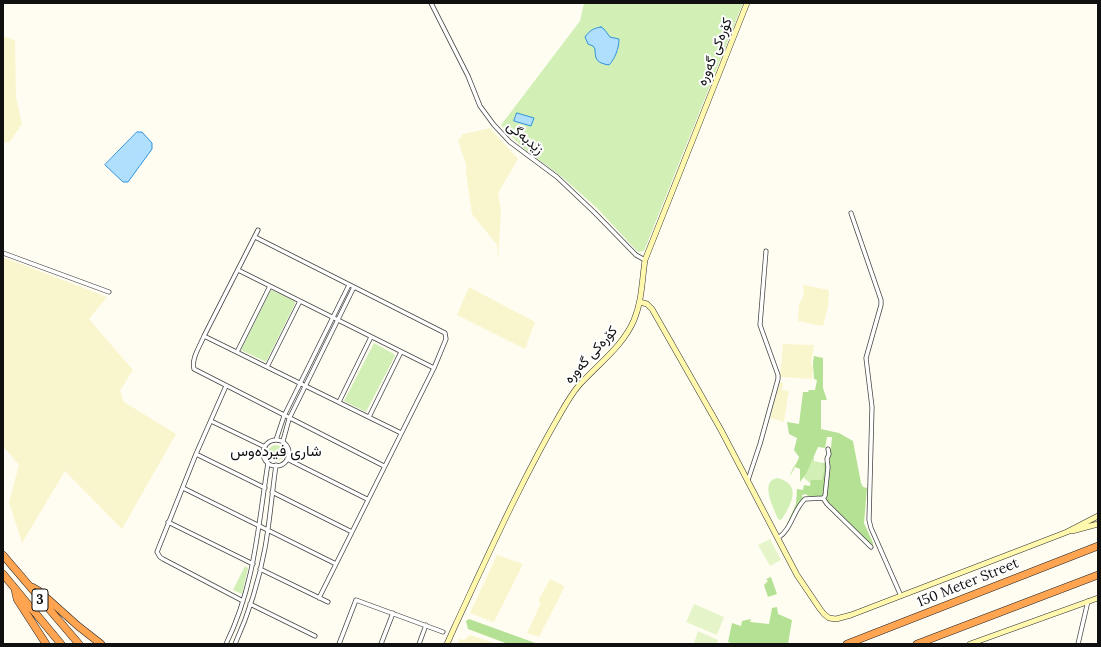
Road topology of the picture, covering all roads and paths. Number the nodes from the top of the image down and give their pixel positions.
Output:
1 (431, 3) edge
2 (747, 3) edge
3 (851, 213) dead end
4 (258, 230) dead end
5 (255, 237) junction
6 (766, 251) dead end
7 (3, 253) edge
8 (644, 260) junction
9 (238, 270) junction
10 (349, 285) junction
11 (270, 286) junction
12 (354, 287) junction
13 (109, 292) dead end
14 (300, 301) junction
15 (640, 302) junction
16 (333, 318) junction
17 (338, 320) junction
18 (204, 336) junction
19 (371, 337) junction
20 (237, 352) junction
21 (402, 352) junction
22 (267, 367) junction
23 (434, 368) junction
24 (300, 383) junction
25 (226, 386) junction
26 (305, 386) junction
27 (339, 402) junction
28 (284, 416) junction
29 (369, 417) junction
30 (289, 419) junction
31 (210, 420) junction
32 (401, 433) junction
33 (276, 440) junction
34 (282, 442) junction
35 (264, 447) junction
36 (828, 449) dead end
37 (196, 454) junction
38 (287, 459) junction
39 (268, 463) junction
40 (276, 466) junction
41 (384, 466) junction
42 (748, 480) junction
43 (182, 488) junction
44 (264, 488) junction
45 (272, 492) junction
46 (823, 498) junction
47 (367, 499) junction
48 (1098, 516) edge
49 (168, 522) junction
50 (1098, 524) edge
51 (260, 526) junction
52 (267, 531) junction
53 (352, 532) junction
54 (1067, 532) junction
55 (778, 538) junction
56 (1098, 546) edge
57 (871, 547) dead end
58 (3, 555) edge
59 (253, 564) junction
60 (336, 564) junction
61 (260, 569) junction
62 (3, 574) edge
63 (1098, 575) edge
64 (29, 587) junction
65 (15, 588) junction
66 (901, 596) junction
67 (319, 598) junction
68 (1098, 598) edge
69 (243, 601) junction
70 (1088, 601) junction
71 (328, 602) dead end
72 (250, 604) junction
73 (393, 613) junction
74 (426, 625) junction
75 (443, 632) dead end
76 (315, 636) dead end
77 (46, 644) edge
78 (61, 644) edge
79 (79, 644) edge
80 (101, 644) edge
81 (226, 644) edge
82 (235, 644) edge
83 (339, 644) edge
84 (381, 644) edge
85 (419, 644) edge
86 (447, 644) edge
87 (847, 644) edge
88 (917, 644) edge
89 (970, 644) edge
90 (1078, 644) edge

1 - 8 street, زێدبەگی
2 - 8 street, کۆرەکی گەورە
3 - 66 street
4 - 5 street
5 - 9 street
5 - 10 street
6 - 42 street
7 - 13 street
8 - 15 street, کۆرەکی گەورە
9 - 11 street
9 - 18 street
10 - 12 street
10 - 16 street
11 - 14 street
11 - 20 street
12 - 17 street
12 - 23 street
14 - 16 street
14 - 22 street
15 - 42 street
15 - 86 street, کۆرەکی گەورە
16 - 17 street
16 - 24 street
17 - 19 street
17 - 26 street
18 - 20 street
18 - 25 street
19 - 21 street
19 - 27 street
20 - 22 street
21 - 23 street
21 - 29 street
22 - 24 street
23 - 32 street
24 - 26 street
24 - 28 street
25 - 28 street
25 - 31 street
26 - 27 street
26 - 30 street
27 - 29 street
28 - 30 street
28 - 33 street
29 - 32 street
30 - 34 street
30 - 41 street
31 - 35 street
31 - 37 street
32 - 41 street
33 - 34 street
33 - 35 street
34 - 38 street
35 - 39 street
36 - 46 street
37 - 43 street
37 - 44 street
38 - 40 street
38 - 47 street
39 - 40 street
39 - 44 street
40 - 45 street
41 - 47 street
42 - 55 street
43 - 49 street
43 - 51 street
44 - 51 street
45 - 52 street
45 - 53 street
46 - 55 street
46 - 57 street
47 - 53 street
48 - 54 street
49 - 59 street
49 - 69 street
50 - 54 street
51 - 52 street
51 - 59 street
52 - 60 street
52 - 61 street
53 - 60 street
54 - 66 street
55 - 66 street
56 - 87 highway, 150 Meter Street
58 - 64 highway, 3
59 - 69 street
60 - 67 street
61 - 67 street
61 - 72 street
62 - 65 highway, 3
63 - 88 highway
64 - 79 highway, 3
64 - 80 highway
65 - 77 highway
65 - 78 highway, 3
67 - 71 street
68 - 70 street
69 - 81 street
70 - 89 street
70 - 90 street
72 - 76 street
72 - 82 street
73 - 74 street
73 - 83 street
73 - 84 street
74 - 75 street
74 - 85 street

